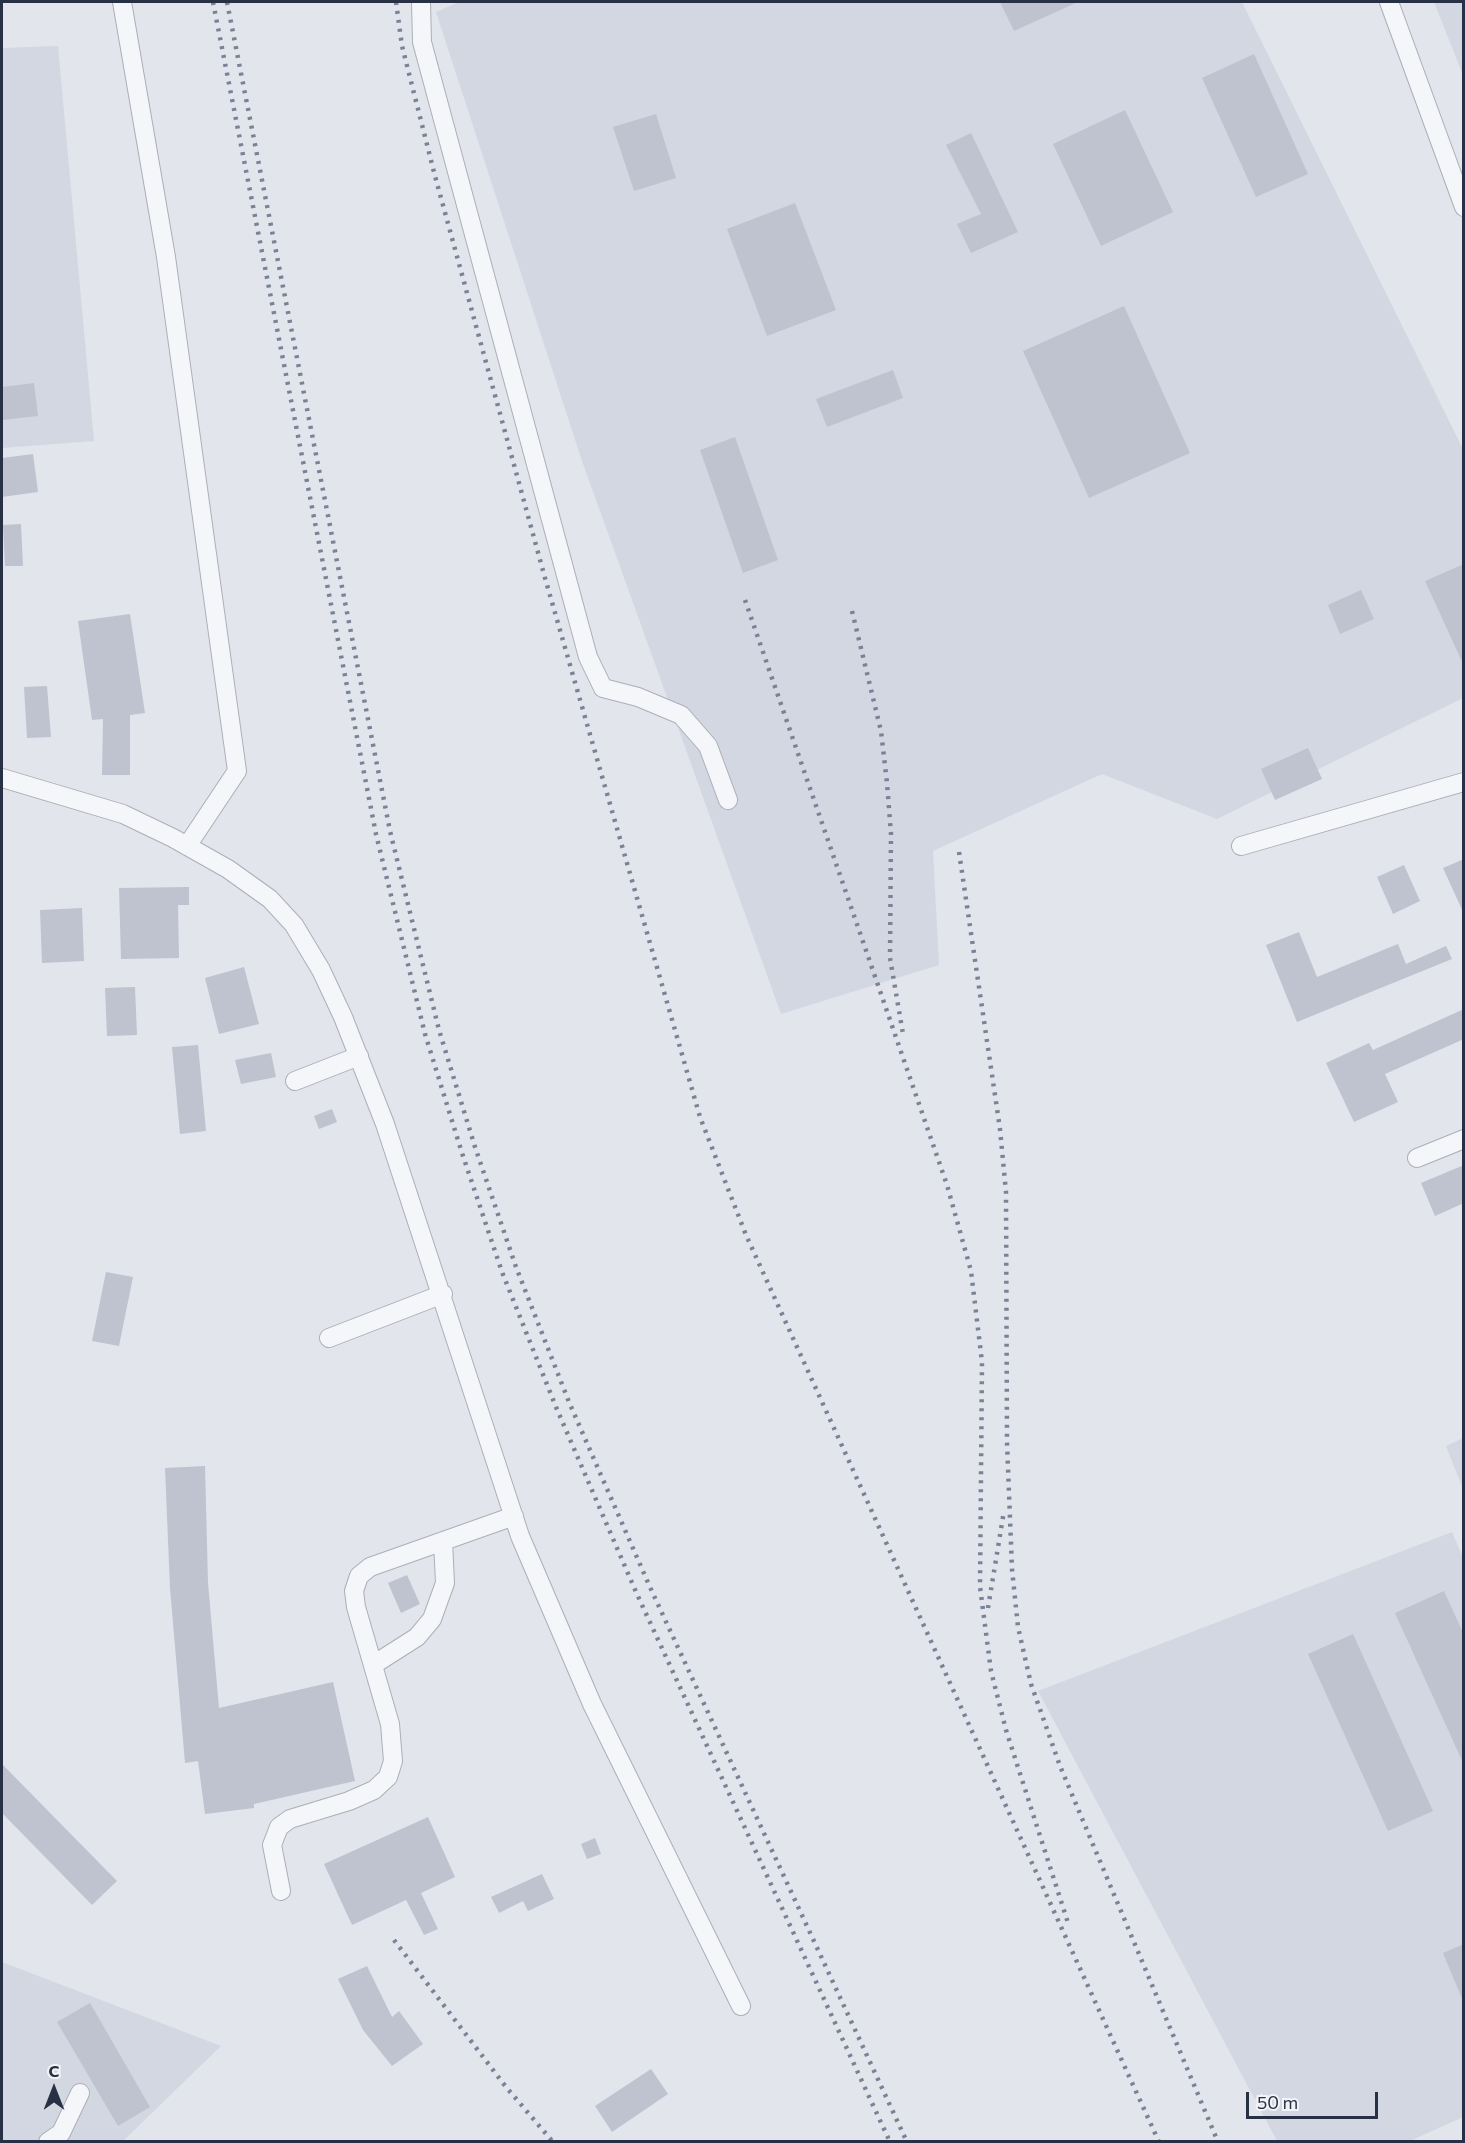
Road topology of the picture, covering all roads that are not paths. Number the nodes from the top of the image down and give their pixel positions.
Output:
1 (122, 2) edge
2 (421, 2) edge
3 (1389, 2) edge
4 (1464, 207) edge
5 (2, 778) edge
6 (1464, 782) edge
7 (728, 800) dead end
8 (187, 846) junction
9 (1241, 846) dead end
10 (359, 1056) junction
11 (296, 1081) dead end
12 (1464, 1139) edge
13 (1417, 1158) dead end
14 (443, 1294) junction
15 (329, 1338) dead end
16 (514, 1516) junction
17 (443, 1541) junction
18 (374, 1665) junction
19 (281, 1891) dead end
20 (741, 2006) dead end
21 (80, 2093) dead end
22 (48, 2142) edge

1 - 8 street
2 - 7 street
3 - 4 street
5 - 8 street
6 - 9 street
8 - 10 street
10 - 11 street
10 - 14 street
12 - 13 street
14 - 15 street
14 - 16 street
16 - 17 street
16 - 20 street
17 - 18 street
17 - 18 street
18 - 19 street
21 - 22 street

